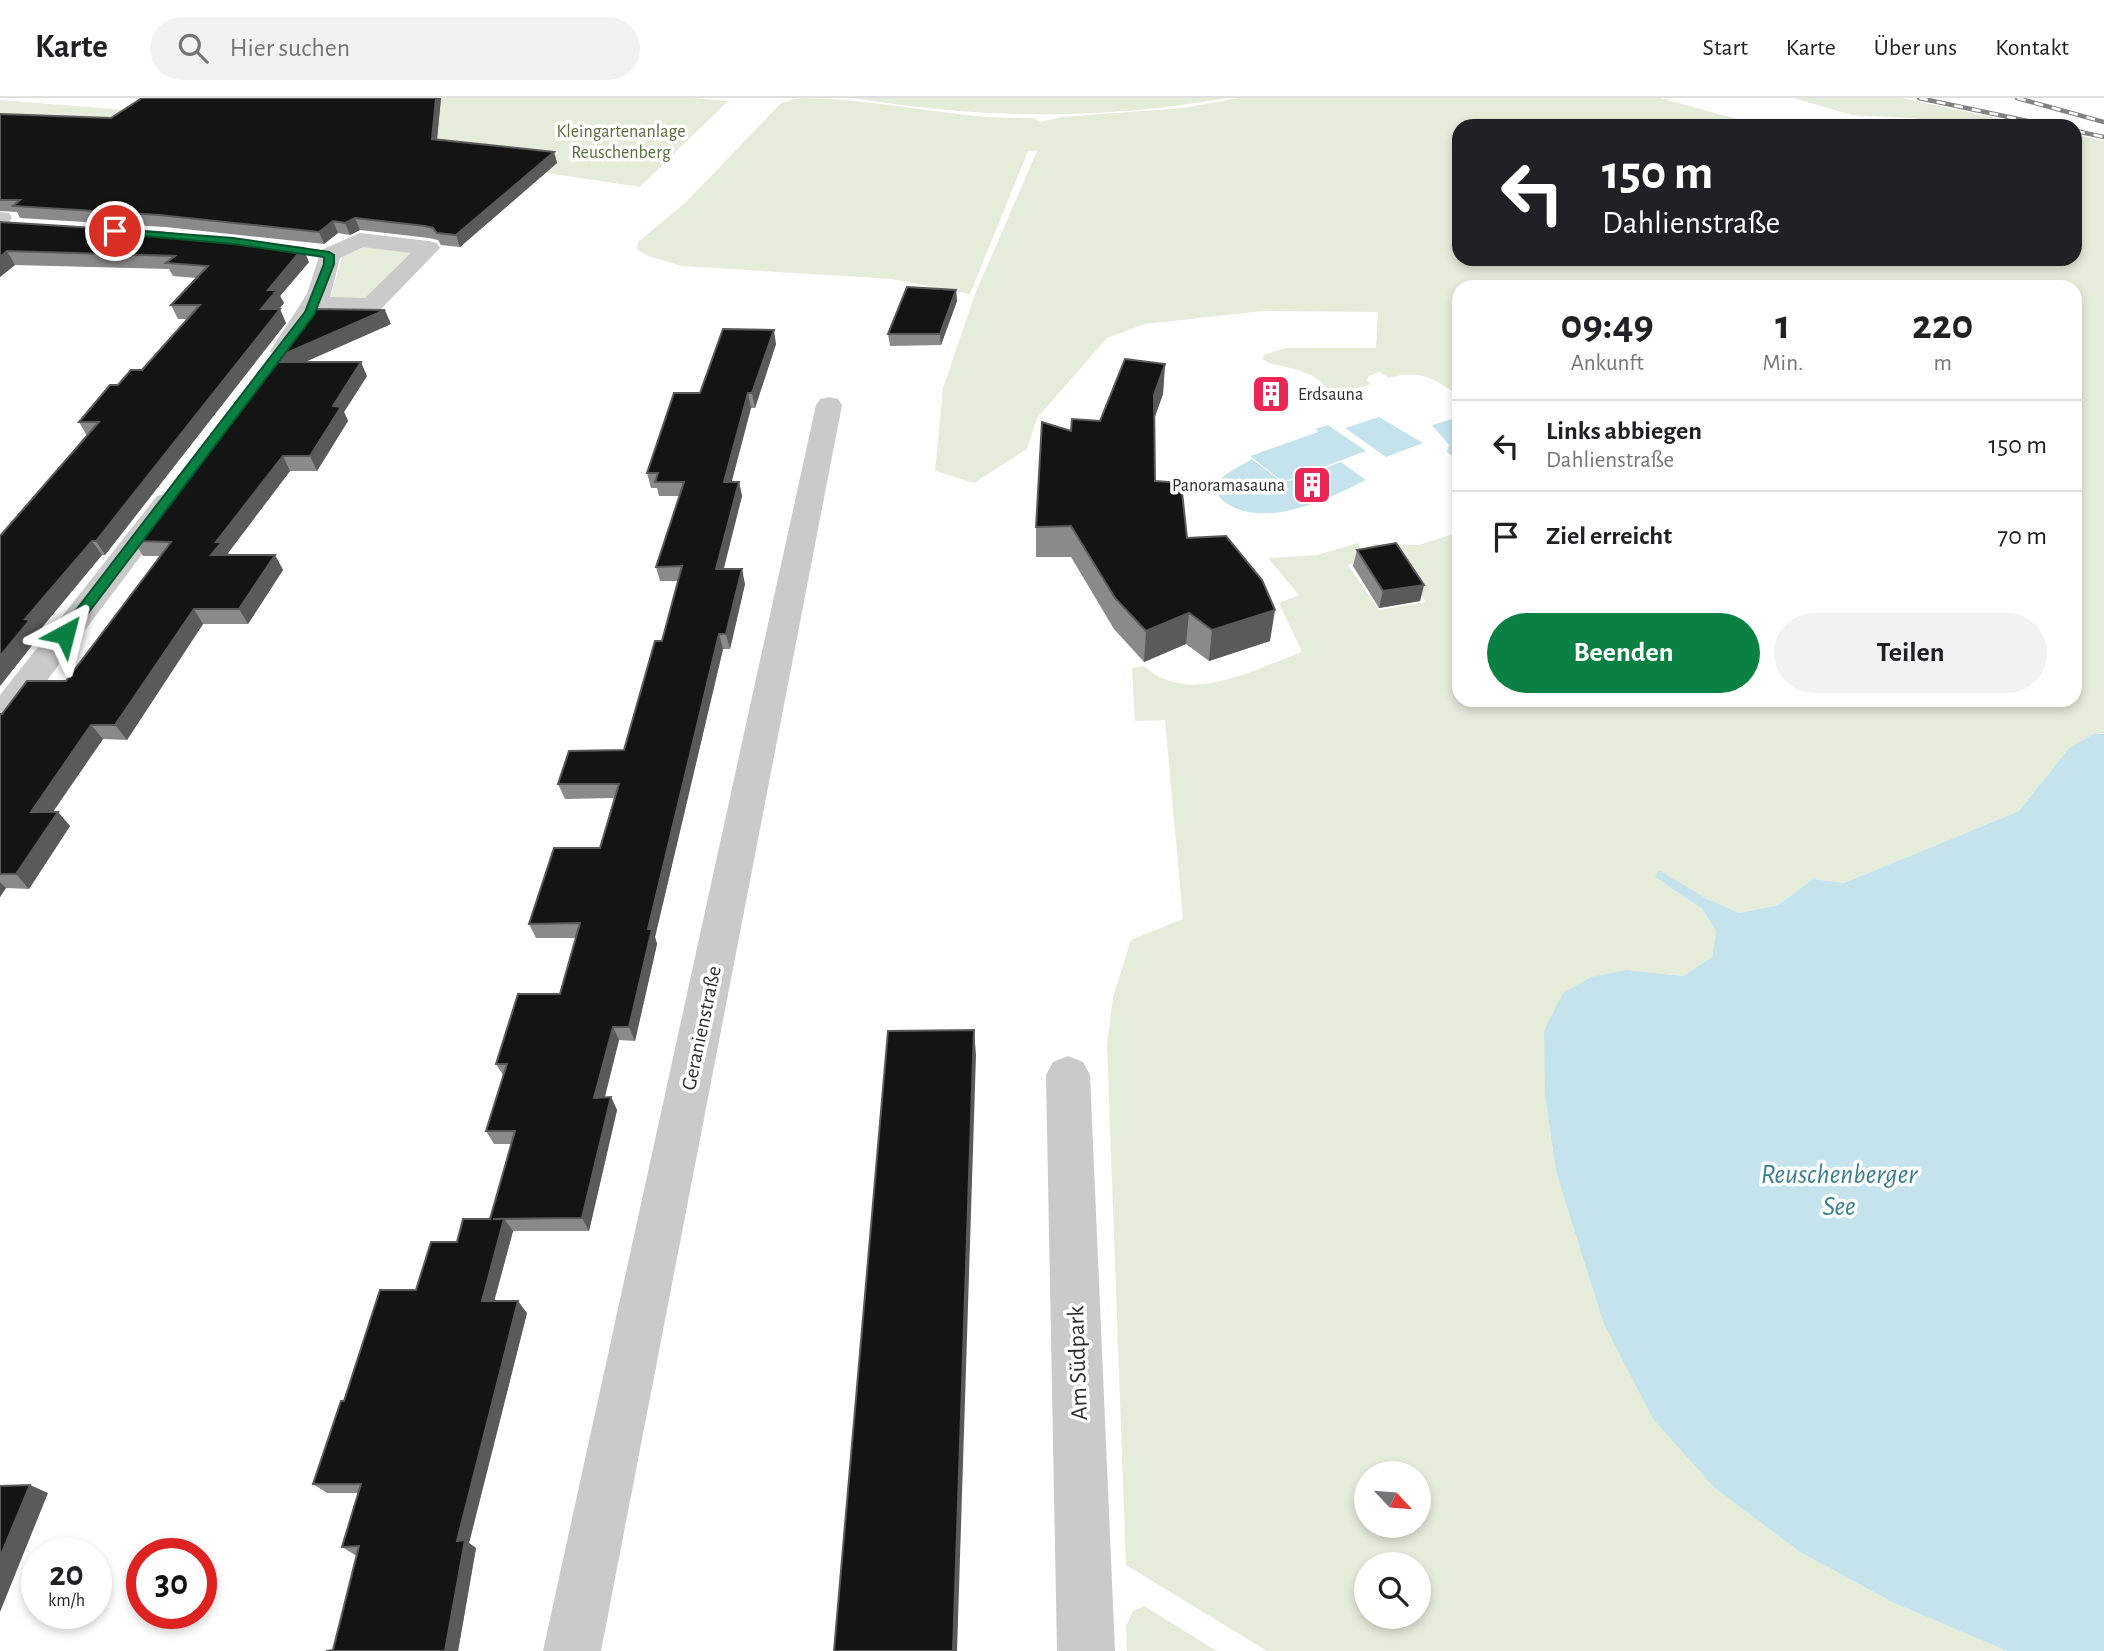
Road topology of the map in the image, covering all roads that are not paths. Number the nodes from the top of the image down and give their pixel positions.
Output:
1 (314, 304) junction
2 (268, 370) edge
3 (829, 405) dead end
4 (184, 479) edge
5 (0, 719) edge
6 (1068, 1075) dead end
7 (572, 1651) edge
8 (1086, 1651) edge

1 - 1 street
1 - 2 street
3 - 7 street, Geranienstraße
4 - 5 street
6 - 8 street, Am Südpark

